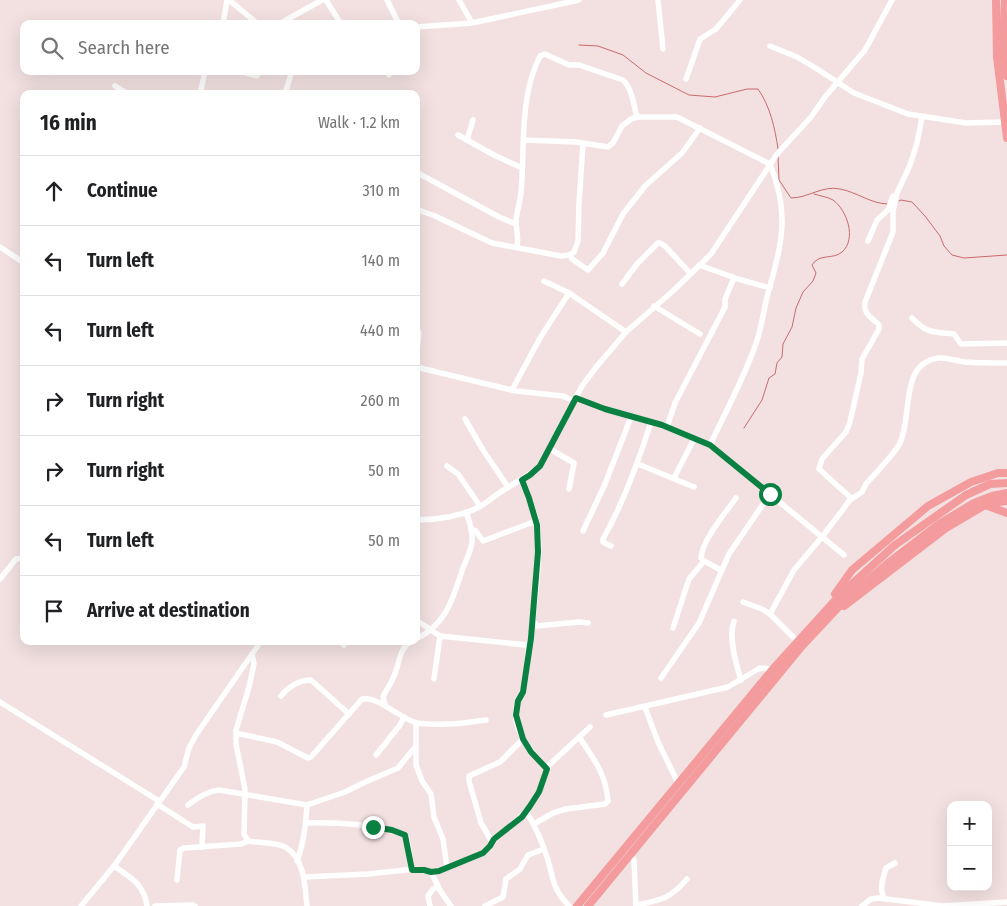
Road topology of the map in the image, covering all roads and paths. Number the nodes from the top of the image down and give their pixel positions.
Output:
1 (228, 0) edge
2 (324, 0) edge
3 (388, 0) edge
4 (459, 0) edge
5 (541, 0) edge
6 (579, 0) edge
7 (658, 0) edge
8 (740, 0) edge
9 (892, 0) edge
10 (996, 0) edge
11 (1005, 0) edge
12 (546, 7) junction
13 (224, 20) edge
14 (253, 20) edge
15 (287, 20) edge
16 (337, 20) edge
17 (397, 20) edge
18 (472, 23) junction
19 (420, 26) edge
20 (770, 46) dead end
21 (663, 49) dead end
22 (204, 75) edge
23 (254, 75) edge
24 (291, 75) edge
25 (258, 76) dead end
26 (1007, 76) edge
27 (686, 79) dead end
28 (837, 82) junction
29 (116, 86) dead end
30 (122, 90) edge
31 (201, 90) edge
32 (286, 90) edge
33 (638, 117) junction
34 (922, 117) junction
35 (473, 120) dead end
36 (1006, 122) edge
37 (700, 128) junction
38 (458, 134) dead end
39 (1007, 138) edge
40 (467, 140) junction
41 (524, 140) junction
42 (583, 143) junction
43 (770, 164) junction
44 (522, 168) junction
45 (420, 174) edge
46 (420, 210) edge
47 (890, 210) junction
48 (516, 224) junction
49 (868, 241) dead end
50 (0, 247) edge
51 (517, 247) junction
52 (572, 255) junction
53 (20, 261) edge
54 (699, 265) junction
55 (690, 273) junction
56 (734, 278) junction
57 (544, 281) dead end
58 (622, 284) dead end
59 (770, 288) junction
60 (568, 293) junction
61 (654, 306) junction
62 (912, 318) dead end
63 (626, 332) junction
64 (700, 334) dead end
65 (1007, 343) edge
66 (1007, 363) edge
67 (420, 368) edge
68 (512, 390) junction
69 (575, 399) junction
70 (630, 417) junction
71 (465, 419) dead end
72 (651, 422) junction
73 (666, 427) junction
74 (694, 439) junction
75 (710, 445) junction
76 (550, 449) junction
77 (638, 464) junction
78 (447, 466) dead end
79 (1007, 468) edge
80 (998, 473) junction
81 (1007, 473) edge
82 (674, 478) junction
83 (522, 480) junction
84 (1007, 483) edge
85 (508, 487) junction
86 (694, 487) dead end
87 (569, 489) dead end
88 (1007, 493) edge
89 (770, 494) junction
90 (736, 498) dead end
91 (851, 498) junction
92 (1007, 501) edge
93 (985, 505) junction
94 (480, 506) junction
95 (466, 512) junction
96 (1007, 513) edge
97 (420, 520) edge
98 (536, 521) junction
99 (471, 529) junction
100 (583, 531) dead end
101 (822, 537) junction
102 (611, 546) dead end
103 (844, 555) dead end
104 (20, 558) edge
105 (704, 561) junction
106 (721, 570) junction
107 (0, 580) edge
108 (743, 602) dead end
109 (770, 614) junction
110 (816, 619) junction
111 (827, 619) junction
112 (533, 621) junction
113 (734, 621) dead end
114 (420, 623) edge
115 (588, 624) dead end
116 (673, 628) dead end
117 (431, 631) junction
118 (440, 636) junction
119 (420, 637) edge
120 (797, 641) junction
121 (529, 643) junction
122 (258, 645) edge
123 (405, 645) edge
124 (252, 654) junction
125 (773, 669) junction
126 (661, 678) dead end
127 (434, 679) dead end
128 (741, 680) junction
129 (281, 696) dead end
130 (0, 702) edge
131 (385, 704) junction
132 (645, 707) junction
133 (349, 714) junction
134 (606, 716) dead end
135 (404, 717) junction
136 (486, 720) dead end
137 (416, 723) junction
138 (590, 727) dead end
139 (236, 733) junction
140 (579, 737) junction
141 (523, 739) junction
142 (416, 746) junction
143 (376, 755) dead end
144 (547, 769) junction
145 (678, 783) junction
146 (245, 794) junction
147 (158, 802) junction
148 (188, 805) dead end
149 (306, 805) junction
150 (526, 811) junction
151 (306, 824) junction
152 (534, 824) junction
153 (248, 841) junction
154 (492, 842) junction
155 (202, 847) junction
156 (544, 849) junction
157 (629, 855) junction
158 (297, 861) junction
159 (896, 863) dead end
160 (114, 866) junction
161 (446, 868) junction
162 (412, 870) junction
163 (431, 872) junction
164 (304, 877) junction
165 (687, 879) dead end
166 (177, 880) dead end
167 (438, 887) junction
168 (884, 898) junction
169 (1007, 902) edge
170 (81, 906) edge
171 (147, 906) edge
172 (155, 906) edge
173 (195, 906) edge
174 (306, 906) edge
175 (430, 906) edge
176 (451, 906) edge
177 (485, 906) edge
178 (569, 906) edge
179 (577, 906) edge
180 (588, 906) edge
181 (636, 906) edge
182 (862, 906) edge

1 - 13 street
1 - 14 street
2 - 15 street
2 - 16 street
3 - 17 street
4 - 18 street
5 - 12 street
6 - 12 street
7 - 21 street
8 - 27 street
9 - 28 street
10 - 36 highway
11 - 26 highway
12 - 18 street
18 - 19 street
20 - 28 street
22 - 31 street
23 - 25 street
24 - 32 street
28 - 34 street
28 - 43 street
29 - 30 street
33 - 37 street
33 - 41 street
33 - 42 street
34 - 36 street
34 - 47 street
35 - 40 street
36 - 39 highway
37 - 43 street
37 - 52 street
38 - 40 street
40 - 44 street
41 - 42 street
41 - 44 street
42 - 52 street
43 - 54 street
43 - 59 street
44 - 48 street
45 - 48 street
46 - 51 street
47 - 49 street
47 - 91 street
48 - 51 street
50 - 53 street
51 - 52 street
54 - 55 street
54 - 56 street
55 - 58 street
55 - 61 street
56 - 59 street
56 - 73 street
57 - 60 street
59 - 75 street
60 - 63 street
60 - 68 street
61 - 63 street
61 - 64 street
62 - 65 street
63 - 69 street
66 - 91 street
67 - 68 street
68 - 69 street
69 - 70 street
69 - 76 street
70 - 72 street
70 - 100 street
71 - 85 street
72 - 73 street
72 - 77 street
73 - 74 street
74 - 75 street
74 - 82 street
75 - 89 street
76 - 83 street
76 - 87 street
77 - 82 street
77 - 102 street
78 - 94 street
79 - 80 highway
80 - 81 highway
80 - 110 highway
82 - 86 street
83 - 85 street
83 - 98 street
84 - 110 highway
85 - 94 street
88 - 111 highway
89 - 101 street
89 - 106 street
90 - 105 street
91 - 101 street
92 - 93 highway
93 - 96 highway
93 - 111 highway
94 - 95 street
95 - 97 street
95 - 99 street
98 - 99 street
98 - 112 street
99 - 117 street
101 - 103 street
101 - 109 street
104 - 107 street
105 - 106 street
105 - 116 street
106 - 126 street
108 - 109 street
109 - 120 street
110 - 120 highway
111 - 157 highway
112 - 115 street
112 - 121 street
113 - 128 street
114 - 117 street
117 - 118 street
117 - 119 street
118 - 121 street
118 - 127 street
120 - 125 highway
121 - 141 street
122 - 124 street
123 - 131 street
124 - 139 street
124 - 147 street
125 - 128 street
125 - 145 highway
128 - 132 street
129 - 133 street
130 - 147 street
131 - 133 street
131 - 135 street
132 - 134 street
132 - 145 street
133 - 139 street
135 - 137 street
135 - 143 street
136 - 137 street
137 - 142 street
138 - 140 street
139 - 146 street
140 - 144 street
140 - 152 street
141 - 144 street
141 - 154 street
142 - 149 street
142 - 161 street
144 - 150 street
145 - 179 highway
146 - 148 street
146 - 149 street
146 - 153 street
147 - 155 street
147 - 160 street
149 - 151 street
150 - 152 street
150 - 154 street
151 - 158 street
151 - 162 street
152 - 156 street
153 - 155 street
153 - 158 street
154 - 161 street
155 - 166 street
156 - 177 street
156 - 178 street
157 - 180 highway
157 - 181 street
158 - 164 street
159 - 168 street
160 - 170 street
160 - 171 street
161 - 163 street
162 - 163 street
162 - 164 street
163 - 167 street
164 - 174 street
165 - 181 street
167 - 175 street
167 - 176 street
168 - 169 street
168 - 182 street
172 - 173 street

